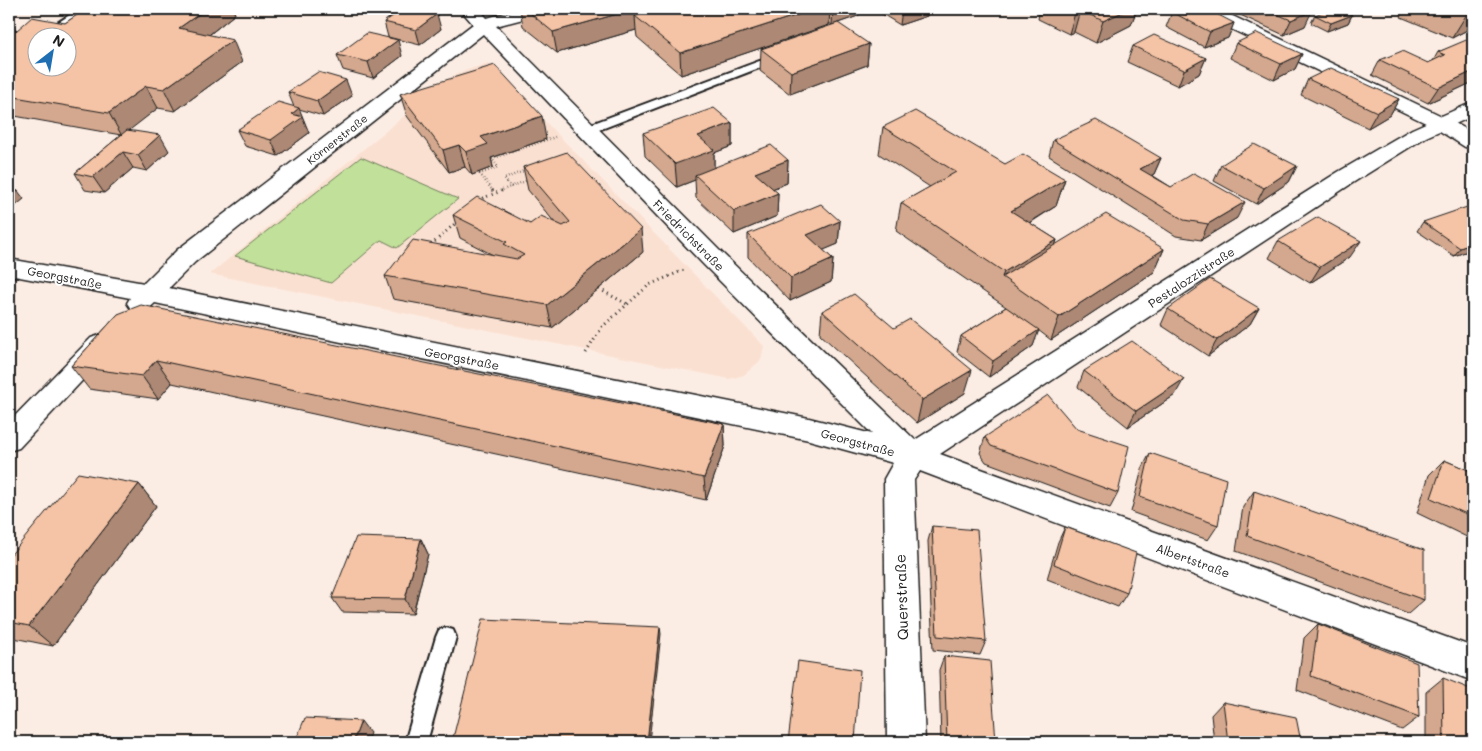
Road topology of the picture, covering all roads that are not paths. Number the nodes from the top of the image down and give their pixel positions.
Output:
1 (86, 9) edge
2 (540, 9) edge
3 (1204, 9) edge
4 (477, 16) edge
5 (55, 28) edge
6 (791, 52) edge
7 (1473, 108) edge
8 (1439, 122) junction
9 (585, 128) junction
10 (1473, 142) edge
11 (9, 267) edge
12 (149, 293) junction
13 (9, 439) edge
14 (914, 456) junction
15 (446, 637) dead end
16 (1473, 664) edge
17 (416, 742) edge
18 (906, 742) edge

1 - 5 lane
2 - 4 street, Körnerstraße
3 - 8 street
4 - 9 street, Friedrichstraße
4 - 12 street, Körnerstraße
6 - 9 lane
7 - 8 street, Pestalozzistraße
8 - 10 street
8 - 14 street, Pestalozzistraße
9 - 14 street, Friedrichstraße
11 - 12 street, Georgstraße
12 - 13 street, Körnerstraße
12 - 14 street, Georgstraße
14 - 16 street, Albertstraße
14 - 18 street, Querstraße
15 - 17 lane

